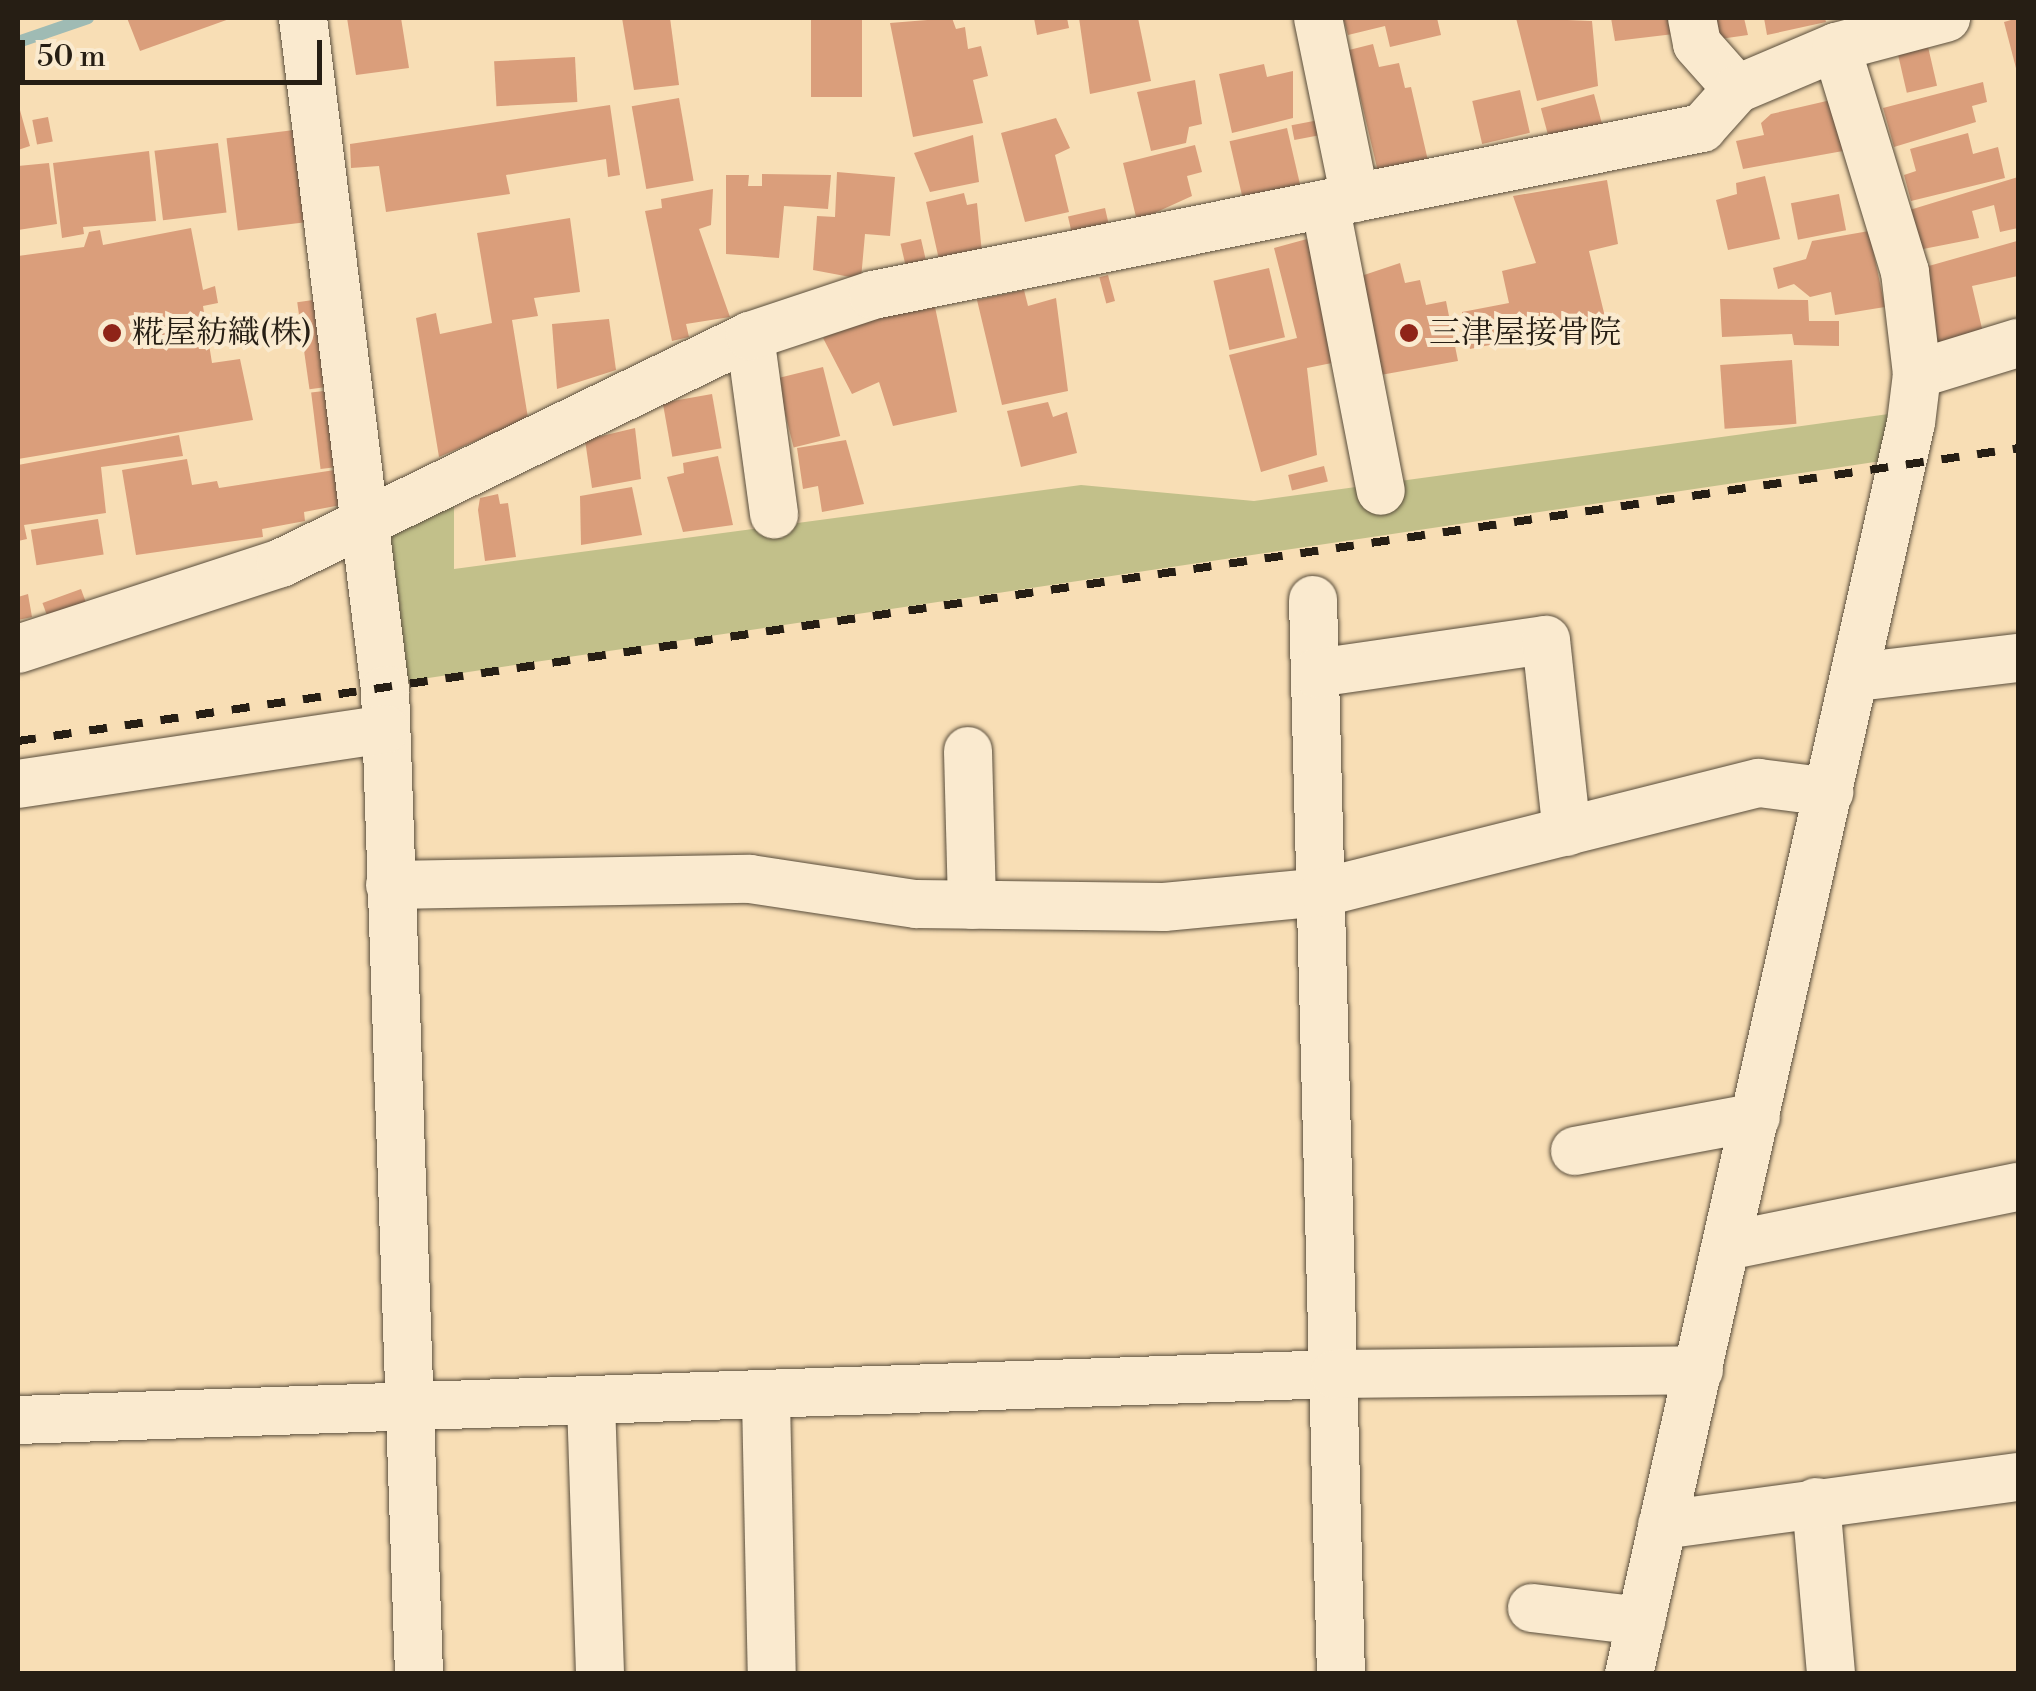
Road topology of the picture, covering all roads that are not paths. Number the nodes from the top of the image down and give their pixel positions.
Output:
1 (302, 18) edge
2 (1318, 18) edge
3 (1692, 18) edge
4 (1946, 18) edge
5 (1836, 47) junction
6 (1738, 89) junction
7 (1340, 201) junction
8 (750, 336) junction
9 (2018, 343) edge
10 (1916, 374) junction
11 (1381, 491) dead end
12 (774, 514) dead end
13 (370, 523) junction
14 (1313, 600) dead end
15 (18, 649) edge
16 (2018, 658) edge
17 (1316, 673) junction
18 (1856, 677) junction
19 (385, 729) junction
20 (968, 751) dead end
21 (18, 784) edge
22 (1829, 792) junction
23 (1567, 832) junction
24 (390, 885) junction
25 (1324, 892) junction
26 (972, 905) junction
27 (1756, 1116) junction
28 (1574, 1151) dead end
29 (2018, 1187) edge
30 (1727, 1246) junction
31 (1699, 1370) junction
32 (1334, 1374) junction
33 (766, 1399) junction
34 (591, 1402) junction
35 (408, 1406) junction
36 (18, 1420) edge
37 (2018, 1487) edge
38 (1816, 1502) junction
39 (1662, 1524) junction
40 (1532, 1608) dead end
41 (1641, 1620) junction
42 (419, 1674) edge
43 (600, 1674) edge
44 (772, 1674) edge
45 (1341, 1674) edge
46 (1629, 1674) edge
47 (1830, 1674) edge

1 - 13 street
2 - 7 street
3 - 6 street
4 - 5 street
5 - 6 street
5 - 10 street
6 - 7 street
7 - 8 street
7 - 11 street
8 - 12 street
8 - 13 street
9 - 10 street
10 - 18 street
13 - 15 street
13 - 19 street
14 - 17 street
16 - 18 street
17 - 23 street
17 - 25 street
18 - 22 street
19 - 21 street
19 - 24 street
20 - 26 street
22 - 23 street
22 - 27 street
23 - 25 street
24 - 26 street
24 - 35 street
25 - 26 street
25 - 32 street
27 - 28 street
27 - 30 street
29 - 30 street
30 - 31 street
31 - 32 street
31 - 39 street
32 - 33 street
32 - 45 street
33 - 34 street
33 - 44 street
34 - 35 street
34 - 43 street
35 - 36 street
35 - 42 street
37 - 38 street
38 - 39 street
38 - 47 street
39 - 41 street
40 - 41 street
41 - 46 street

